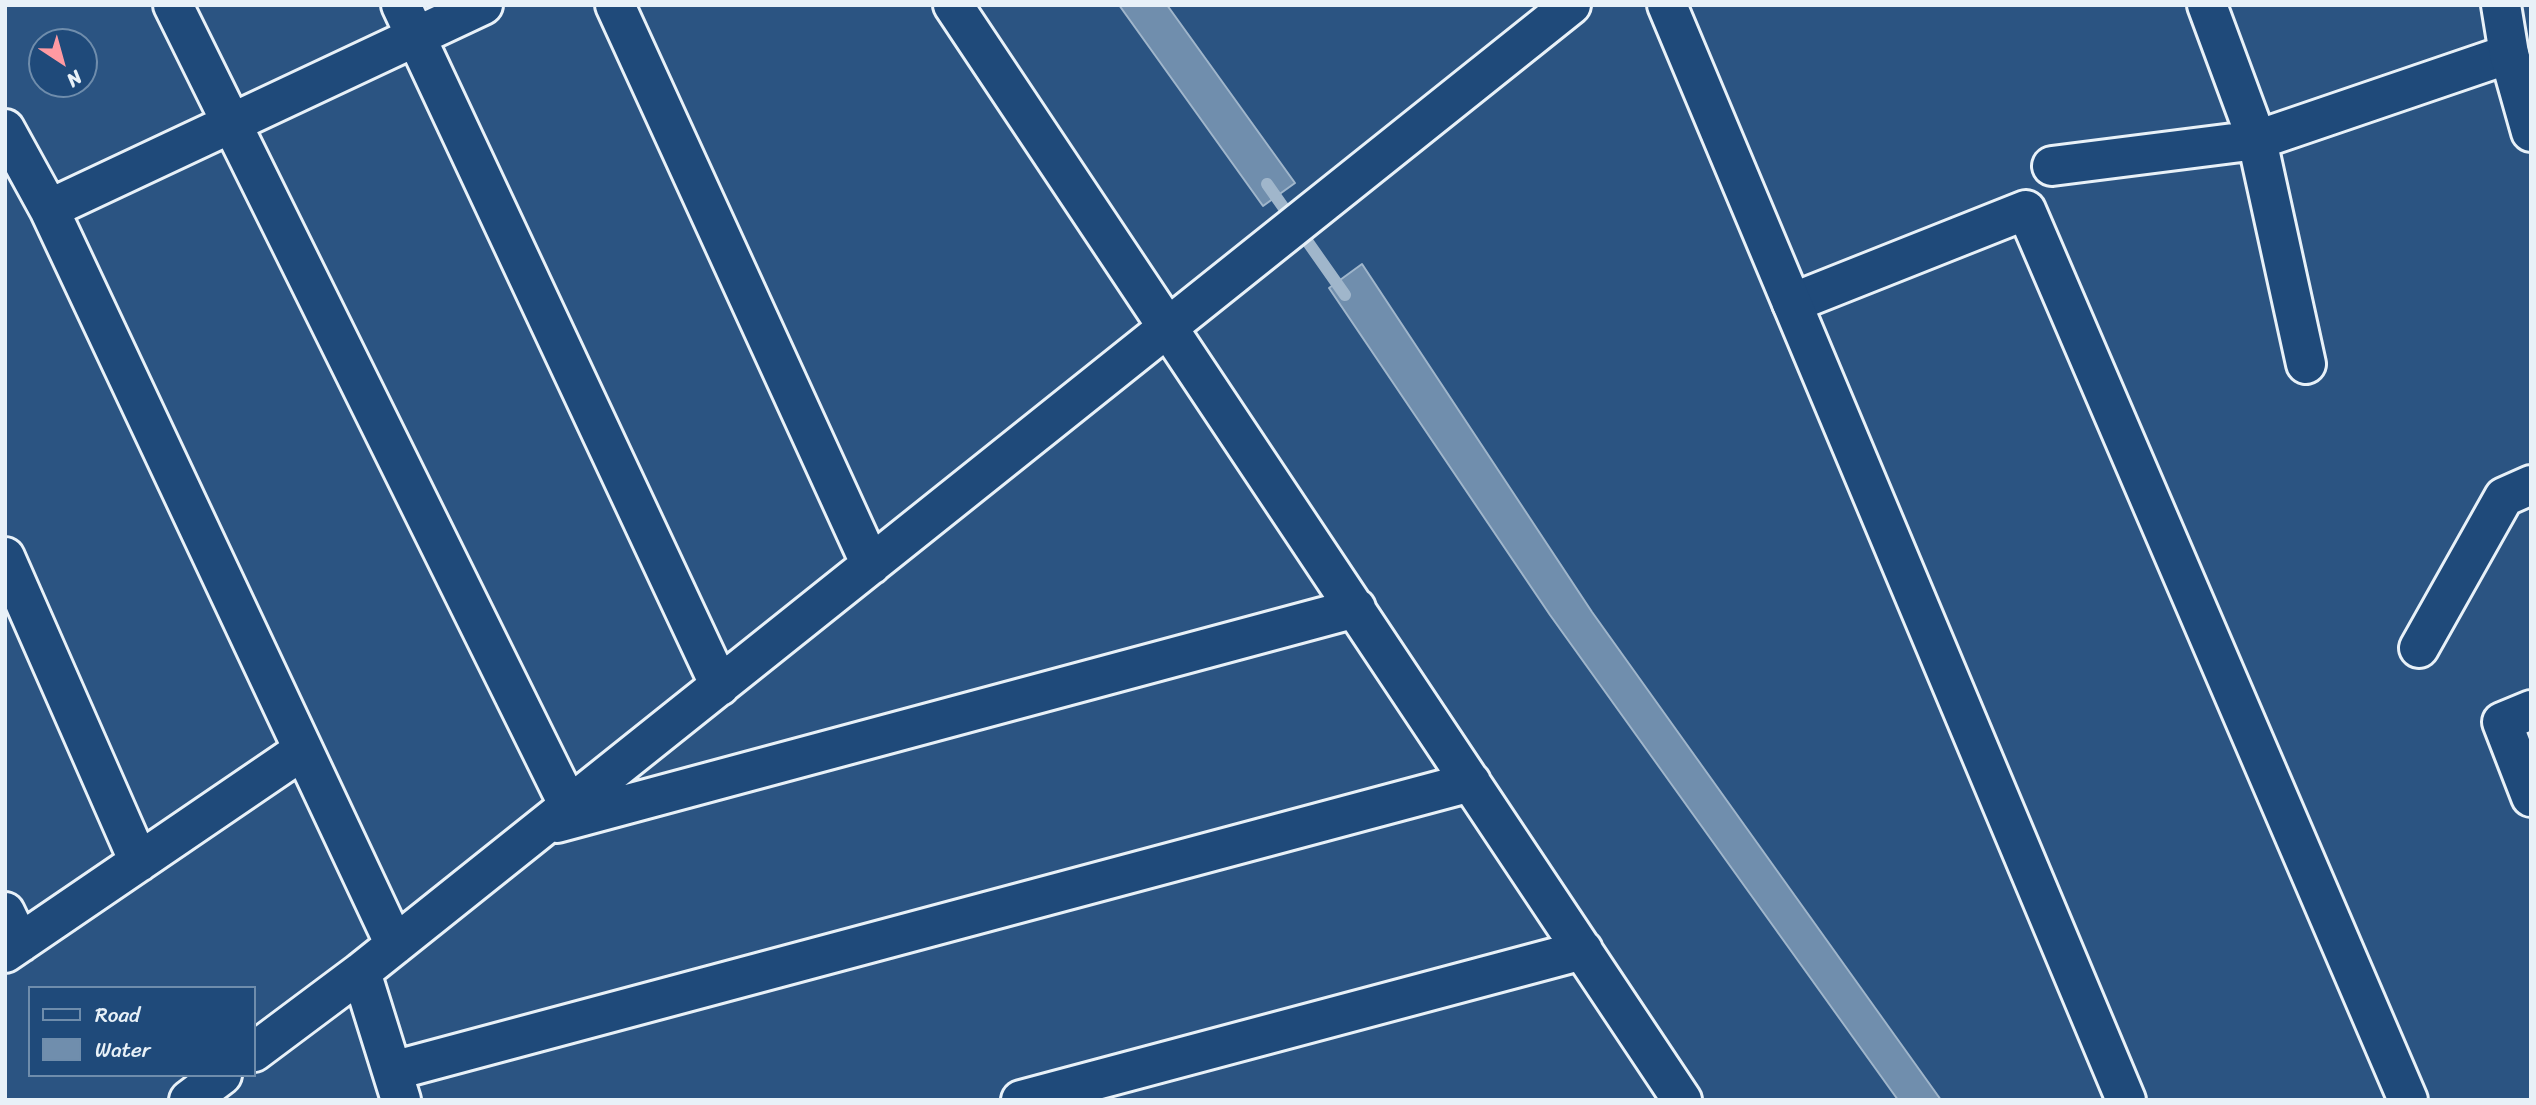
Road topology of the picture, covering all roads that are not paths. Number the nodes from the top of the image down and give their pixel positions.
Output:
1 (173, 5) edge
2 (483, 5) edge
3 (615, 5) edge
4 (953, 5) edge
5 (1571, 5) edge
6 (1667, 5) edge
7 (2207, 5) edge
8 (2501, 5) edge
9 (408, 21) edge
10 (2510, 54) junction
11 (232, 124) junction
12 (5, 129) edge
13 (2531, 132) edge
14 (2257, 140) junction
15 (2052, 166) dead end
16 (50, 209) junction
17 (1792, 303) junction
18 (1168, 327) junction
19 (2306, 364) dead end
20 (2531, 485) edge
21 (5, 557) edge
22 (870, 565) junction
23 (1356, 608) junction
24 (2419, 648) dead end
25 (720, 686) junction
26 (2531, 710) edge
27 (303, 750) junction
28 (1471, 782) junction
29 (2531, 797) edge
30 (557, 816) junction
31 (139, 862) junction
32 (10, 936) edge
33 (395, 945) junction
34 (1583, 950) junction
35 (361, 972) junction
36 (256, 1051) edge
37 (397, 1085) edge
38 (1021, 1100) edge
39 (1682, 1100) edge
40 (2126, 1100) edge
41 (2408, 1100) edge

1 - 11 street
2 - 9 street
3 - 22 street
4 - 18 street
5 - 18 street
6 - 17 street
7 - 14 street
8 - 10 street
9 - 11 street
9 - 25 street
10 - 13 street
10 - 14 street
11 - 16 street
11 - 30 street
12 - 16 street
14 - 15 street
14 - 19 street
16 - 27 street
17 - 40 street
17 - 41 street
18 - 22 street
18 - 23 street
20 - 24 street
21 - 31 street
22 - 25 street
23 - 28 street
23 - 30 street
25 - 30 street
26 - 29 street
27 - 31 street
27 - 33 street
28 - 34 street
28 - 37 street
30 - 33 street
31 - 32 street
33 - 35 street
34 - 38 street
34 - 39 street
35 - 36 street
35 - 37 street

